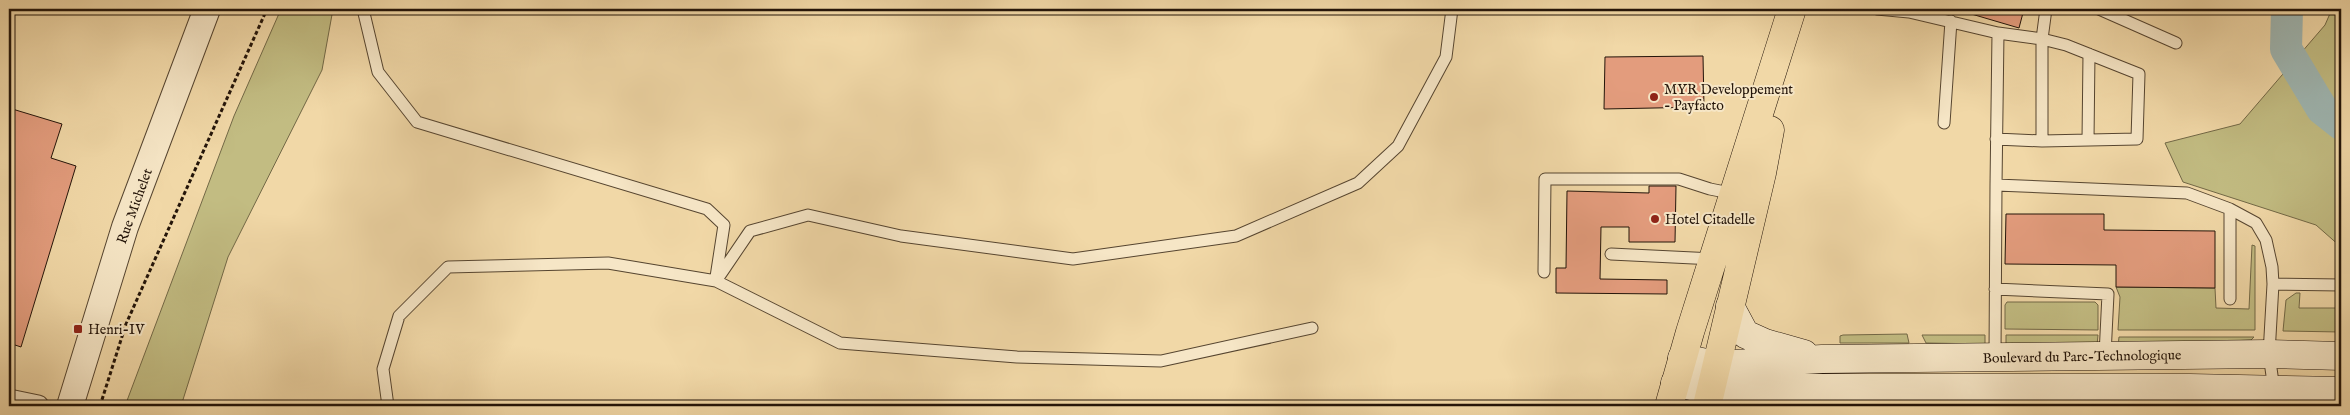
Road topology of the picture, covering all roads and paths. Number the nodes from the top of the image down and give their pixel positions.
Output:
1 (207, 9) edge
2 (267, 9) edge
3 (363, 9) edge
4 (1452, 9) edge
5 (1877, 9) edge
6 (2046, 9) edge
7 (2099, 9) edge
8 (1789, 19) edge
9 (1951, 21) junction
10 (1998, 33) junction
11 (2042, 39) junction
12 (2176, 42) dead end
13 (2089, 54) junction
14 (1944, 123) dead end
15 (1996, 139) junction
16 (2088, 140) junction
17 (2042, 141) junction
18 (1996, 185) junction
19 (1735, 194) junction
20 (2230, 210) junction
21 (1611, 254) dead end
22 (1714, 259) junction
23 (1544, 272) dead end
24 (716, 281) junction
25 (2273, 284) junction
26 (2341, 286) edge
27 (1995, 289) junction
28 (2230, 300) dead end
29 (1730, 306) junction
30 (1312, 328) dead end
31 (2269, 354) junction
32 (2105, 355) junction
33 (1995, 356) junction
34 (2341, 356) edge
35 (1822, 359) junction
36 (1676, 382) edge
37 (1712, 387) edge
38 (2274, 390) junction
39 (2341, 391) edge
40 (9, 400) edge
41 (38, 406) edge
42 (70, 406) edge
43 (100, 406) edge
44 (388, 406) edge

1 - 42 street, Rue Michelet
2 - 43 path
3 - 24 lane
4 - 24 lane
5 - 9 lane
6 - 11 lane
7 - 12 lane
8 - 19 main road
8 - 29 main road
9 - 10 lane
9 - 14 lane
10 - 11 lane
10 - 15 lane
11 - 13 lane
11 - 17 lane
13 - 16 lane
13 - 16 lane
15 - 17 lane
15 - 18 lane
16 - 17 lane
18 - 20 lane
18 - 27 lane
19 - 22 main road
19 - 23 lane
20 - 25 lane
20 - 28 lane
21 - 22 lane
22 - 36 main road
24 - 30 lane
24 - 44 lane
25 - 26 lane
25 - 31 lane
27 - 32 lane
27 - 33 lane
29 - 35 main road, Boulevard du Parc-Technologique
29 - 37 main road
31 - 32 main road, Boulevard du Parc-Technologique
31 - 34 main road, Boulevard du Parc-Technologique
31 - 38 lane
32 - 33 main road, Boulevard du Parc-Technologique
33 - 35 main road, Boulevard du Parc-Technologique
35 - 37 main road, Boulevard du Parc-Technologique
36 - 37 main road, Boulevard du Parc-Technologique
37 - 38 main road, Boulevard du Parc-Technologique
38 - 39 main road, Boulevard du Parc-Technologique
40 - 41 street

